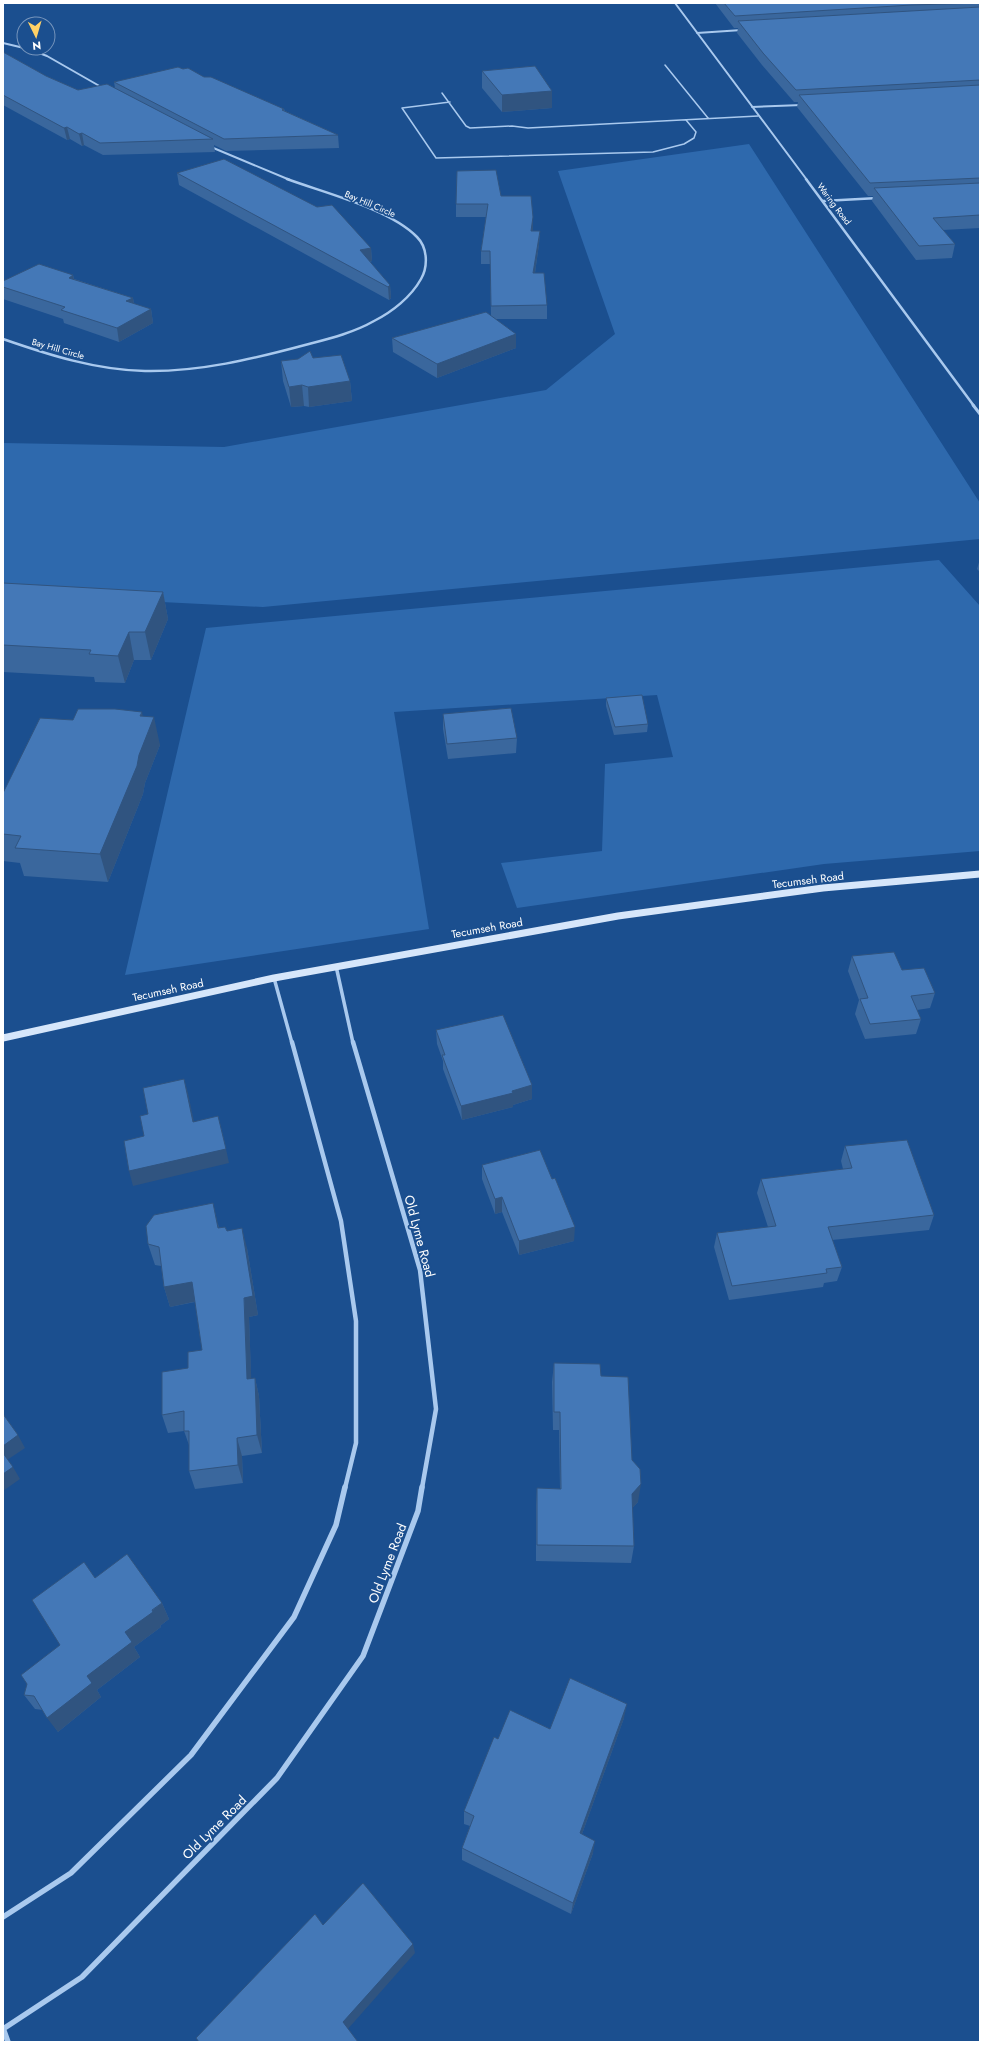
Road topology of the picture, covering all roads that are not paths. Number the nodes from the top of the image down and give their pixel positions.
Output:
1 (675, 3) edge
2 (742, 30) edge
3 (697, 33) junction
4 (3, 43) edge
5 (16, 46) edge
6 (47, 56) edge
7 (665, 65) dead end
8 (110, 92) edge
9 (442, 93) dead end
10 (450, 102) junction
11 (805, 104) edge
12 (752, 107) junction
13 (758, 116) junction
14 (708, 118) junction
15 (686, 120) junction
16 (210, 147) edge
17 (886, 198) edge
18 (823, 202) junction
19 (3, 339) edge
20 (980, 414) edge
21 (980, 874) edge
22 (336, 966) junction
23 (274, 978) junction
24 (3, 1038) edge
25 (3, 1917) edge
26 (3, 2029) edge
27 (8, 2042) edge

1 - 3 street, Waring Road
2 - 3 street
3 - 12 street, Waring Road
4 - 5 street
6 - 8 street
7 - 14 lane
9 - 10 lane
10 - 15 lane
10 - 15 lane
11 - 12 street
12 - 13 street, Waring Road
13 - 14 lane
13 - 18 street, Waring Road
14 - 15 lane
16 - 19 street, Bay Hill Circle
17 - 18 street
18 - 20 street, Waring Road
21 - 22 street, Tecumseh Road
22 - 23 street, Tecumseh Road
22 - 26 street, Old Lyme Road
23 - 24 street, Tecumseh Road
23 - 25 street
26 - 27 street

